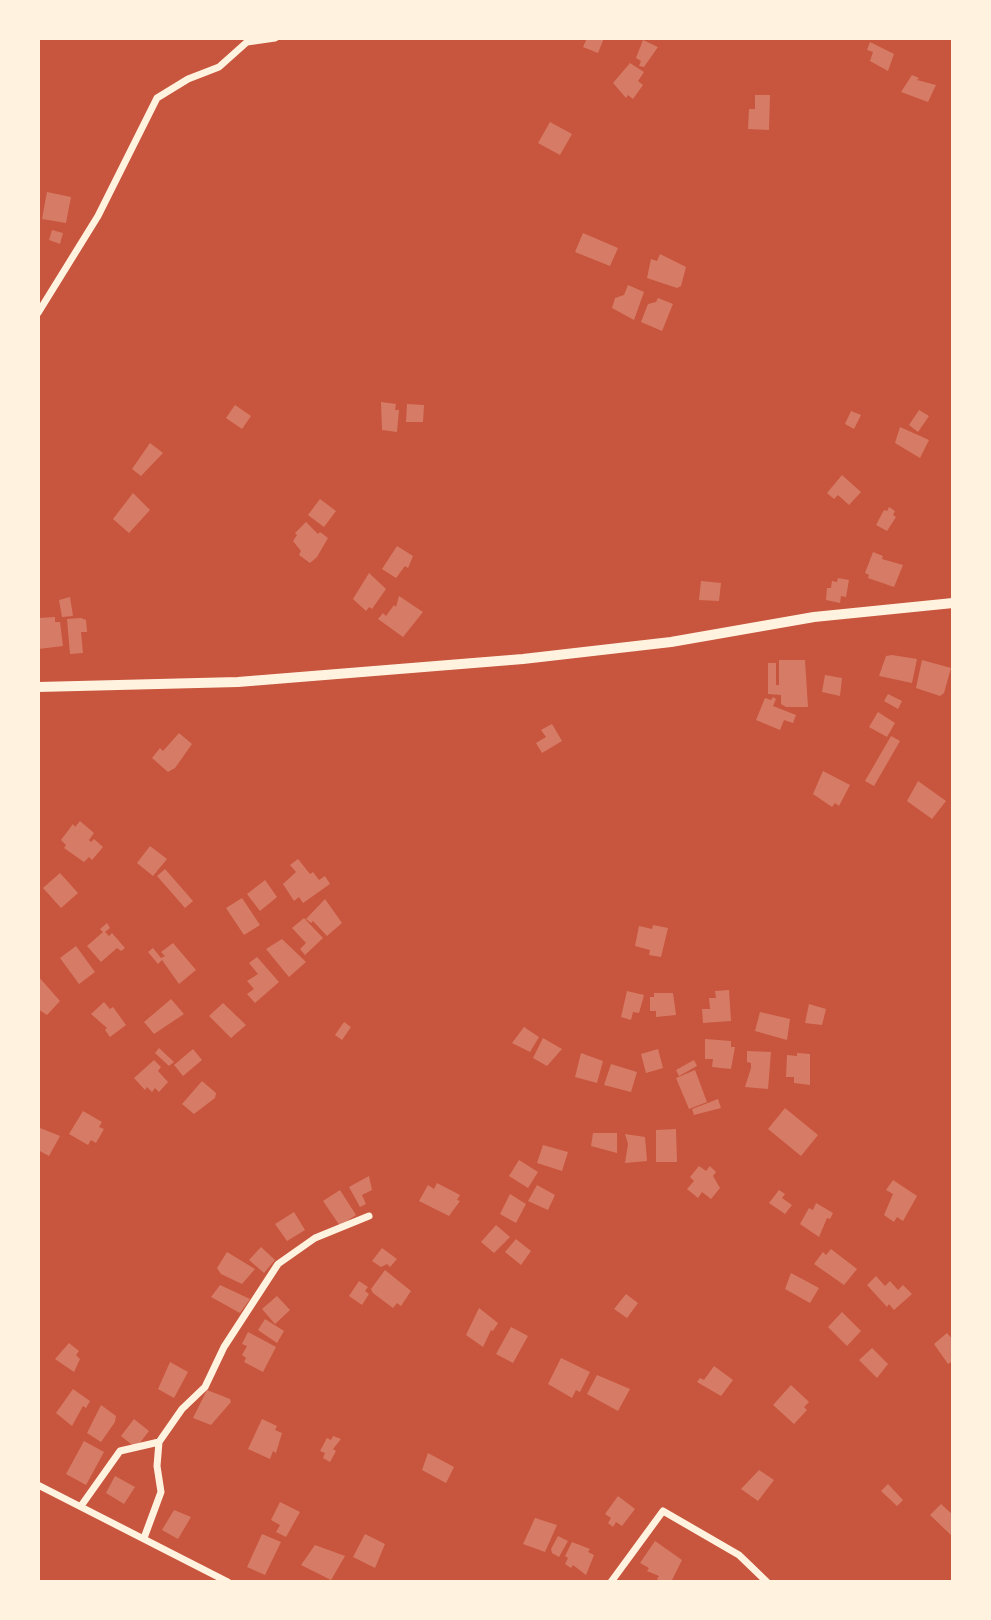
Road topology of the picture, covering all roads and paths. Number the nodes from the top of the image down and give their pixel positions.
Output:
1 (275, 38) edge
2 (38, 313) edge
3 (953, 603) edge
4 (38, 687) edge
5 (369, 1216) dead end
6 (159, 1442) junction
7 (38, 1485) edge
8 (81, 1506) junction
9 (144, 1538) junction
10 (228, 1581) edge
11 (611, 1581) edge
12 (767, 1581) edge

1 - 2 street
3 - 4 street
5 - 6 street
6 - 8 street
6 - 9 street
7 - 8 street
8 - 9 street
9 - 10 street
11 - 12 street

